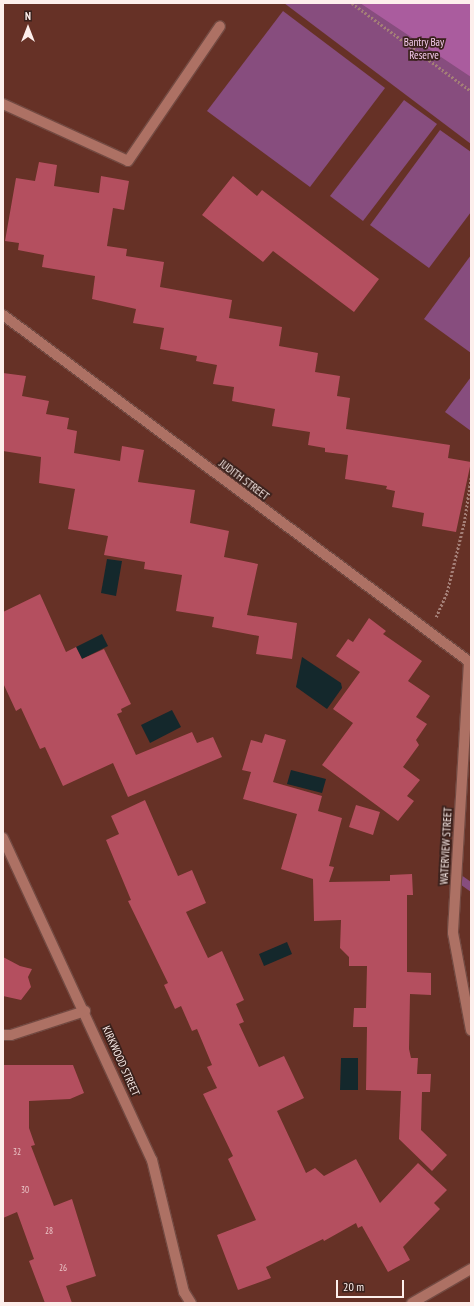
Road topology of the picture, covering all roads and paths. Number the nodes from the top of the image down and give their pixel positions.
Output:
1 (352, 3) edge
2 (220, 26) dead end
3 (471, 91) edge
4 (3, 104) edge
5 (3, 315) edge
6 (471, 477) edge
7 (426, 630) junction
8 (470, 662) edge
9 (3, 838) edge
10 (85, 1011) junction
11 (471, 1030) edge
12 (3, 1035) edge
13 (471, 1269) edge
14 (191, 1303) edge
15 (412, 1303) edge

1 - 3 path
2 - 4 street
5 - 7 street, JUDITH STREET
6 - 7 path
7 - 8 street, JUDITH STREET
8 - 11 street, WATERVIEW STREET
9 - 10 street, KIRKWOOD STREET
10 - 12 street
10 - 14 street, KIRKWOOD STREET
13 - 15 street

